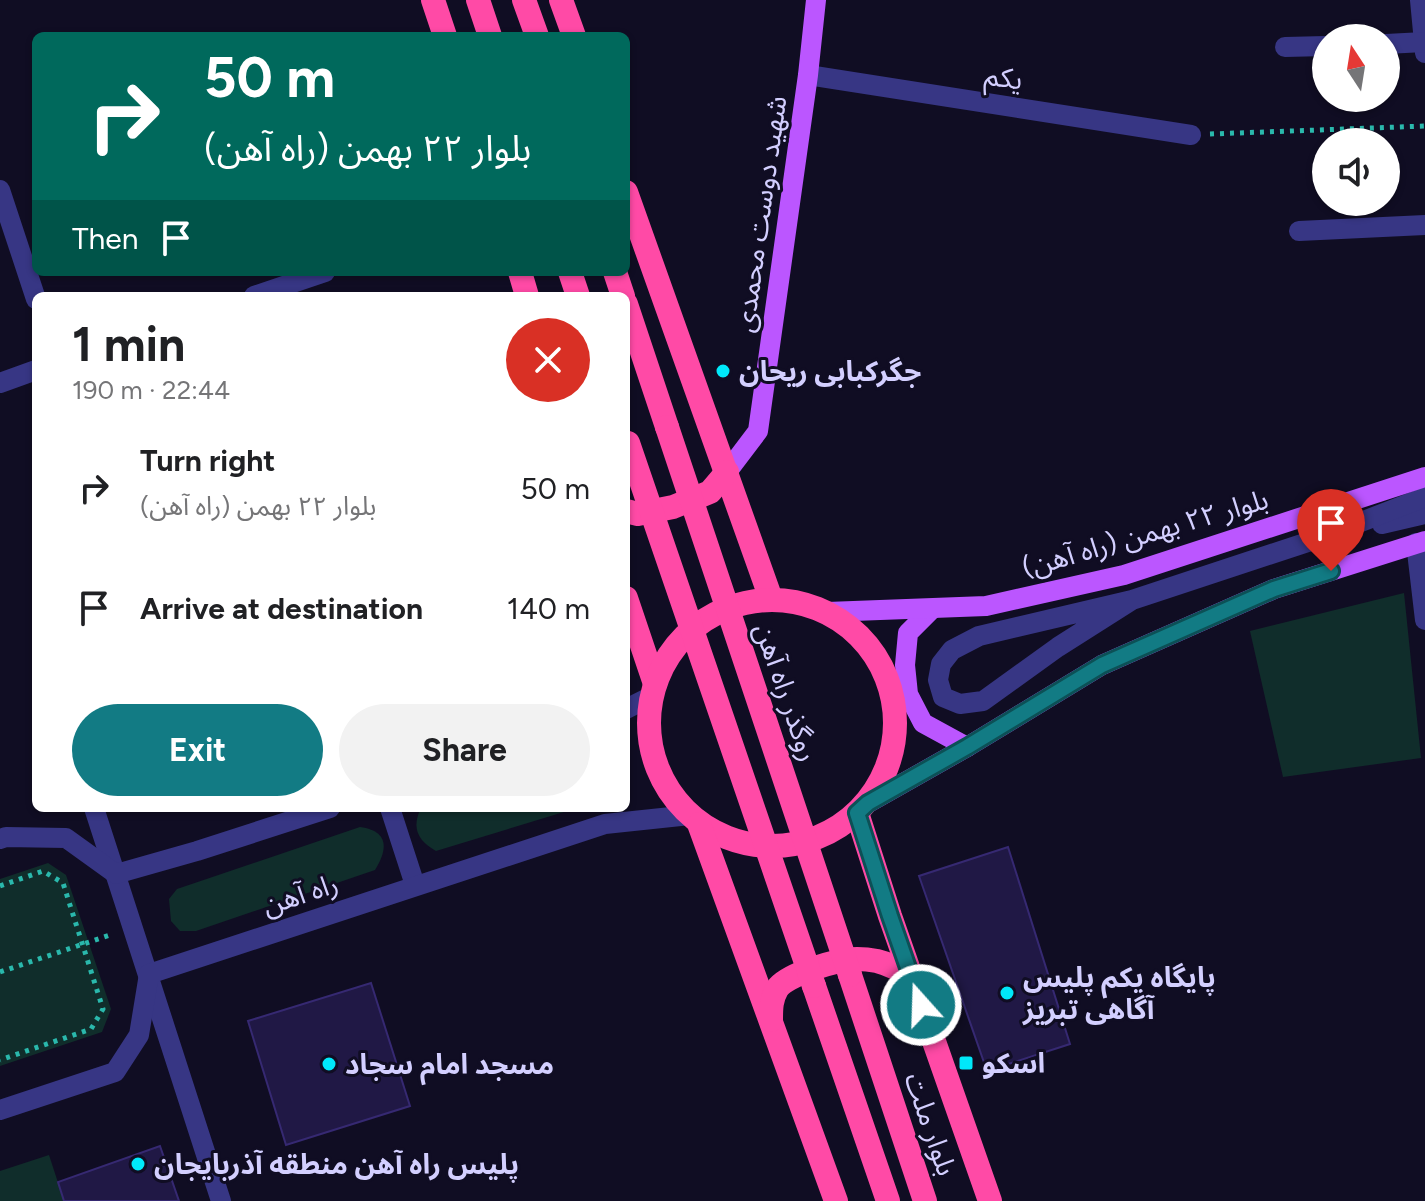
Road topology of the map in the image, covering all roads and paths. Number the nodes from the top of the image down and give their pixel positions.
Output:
1 (433, 0) edge
2 (478, 0) edge
3 (524, 0) edge
4 (561, 0) edge
5 (816, 0) edge
6 (1420, 0) edge
7 (444, 32) edge
8 (489, 32) edge
9 (536, 32) edge
10 (573, 32) edge
11 (1424, 42) edge
12 (1400, 43) edge
13 (1312, 46) edge
14 (1285, 47) dead end
15 (1425, 53) edge
16 (808, 75) junction
17 (1425, 126) edge
18 (1191, 135) joint
19 (0, 190) edge
20 (630, 203) edge
21 (1425, 225) edge
22 (1299, 231) dead end
23 (313, 276) edge
24 (34, 292) edge
25 (266, 292) edge
26 (630, 316) edge
27 (32, 371) edge
28 (0, 383) edge
29 (630, 449) edge
30 (727, 472) junction
31 (1425, 477) edge
32 (1425, 497) edge
33 (630, 512) edge
34 (1425, 514) edge
35 (1320, 538) junction
36 (1421, 542) edge
37 (771, 599) junction
38 (1132, 600) junction
39 (932, 609) junction
40 (630, 611) edge
41 (827, 612) junction
42 (1425, 620) edge
43 (654, 690) junction
44 (630, 706) edge
45 (967, 747) junction
46 (863, 808) junction
47 (95, 812) edge
48 (318, 812) edge
49 (391, 812) edge
50 (695, 820) junction
51 (0, 839) edge
52 (116, 874) junction
53 (415, 885) junction
54 (0, 886) edge
55 (133, 927) junction
56 (82, 944) junction
57 (0, 972) edge
58 (149, 974) junction
59 (850, 975) joint
60 (911, 977) junction
61 (771, 1021) junction
62 (0, 1060) edge
63 (0, 1110) edge
64 (221, 1201) edge
65 (836, 1201) edge
66 (888, 1201) edge
67 (925, 1201) edge
68 (990, 1201) edge

1 - 7 highway
2 - 8 highway
3 - 9 highway
4 - 10 highway
5 - 16 main road, شهید دوست محمدی
6 - 11 street
11 - 12 street
11 - 15 street
13 - 14 street
16 - 18 street, یکم
16 - 30 main road, شهید دوست محمدی
17 - 18 path
19 - 24 street
20 - 30 highway
21 - 22 street
23 - 25 street
26 - 59 highway, روگذر راه آهن, bridge
27 - 28 street
29 - 66 highway, bridge
30 - 33 highway
30 - 37 highway
31 - 39 main road, بلوار ۲۲ بهمن (راه آهن)
32 - 35 street
34 - 35 street
35 - 38 street
36 - 42 street
36 - 45 main road
37 - 41 highway
37 - 43 highway
38 - 38 street
39 - 41 main road, بلوار ۲۲ بهمن (راه آهن)
39 - 45 main road
40 - 43 highway
41 - 46 highway
43 - 44 street
43 - 50 highway
45 - 46 main road
46 - 50 highway
46 - 60 highway
47 - 52 street
48 - 52 street
49 - 53 street
50 - 53 street, راه آهن
50 - 61 highway
51 - 52 street
52 - 55 street
53 - 58 street, راه آهن
54 - 56 path
55 - 56 path
55 - 58 street
56 - 57 path
56 - 62 path
58 - 63 street
58 - 64 street
59 - 67 highway, بلوار ملت
60 - 61 highway
60 - 68 highway
61 - 65 highway

